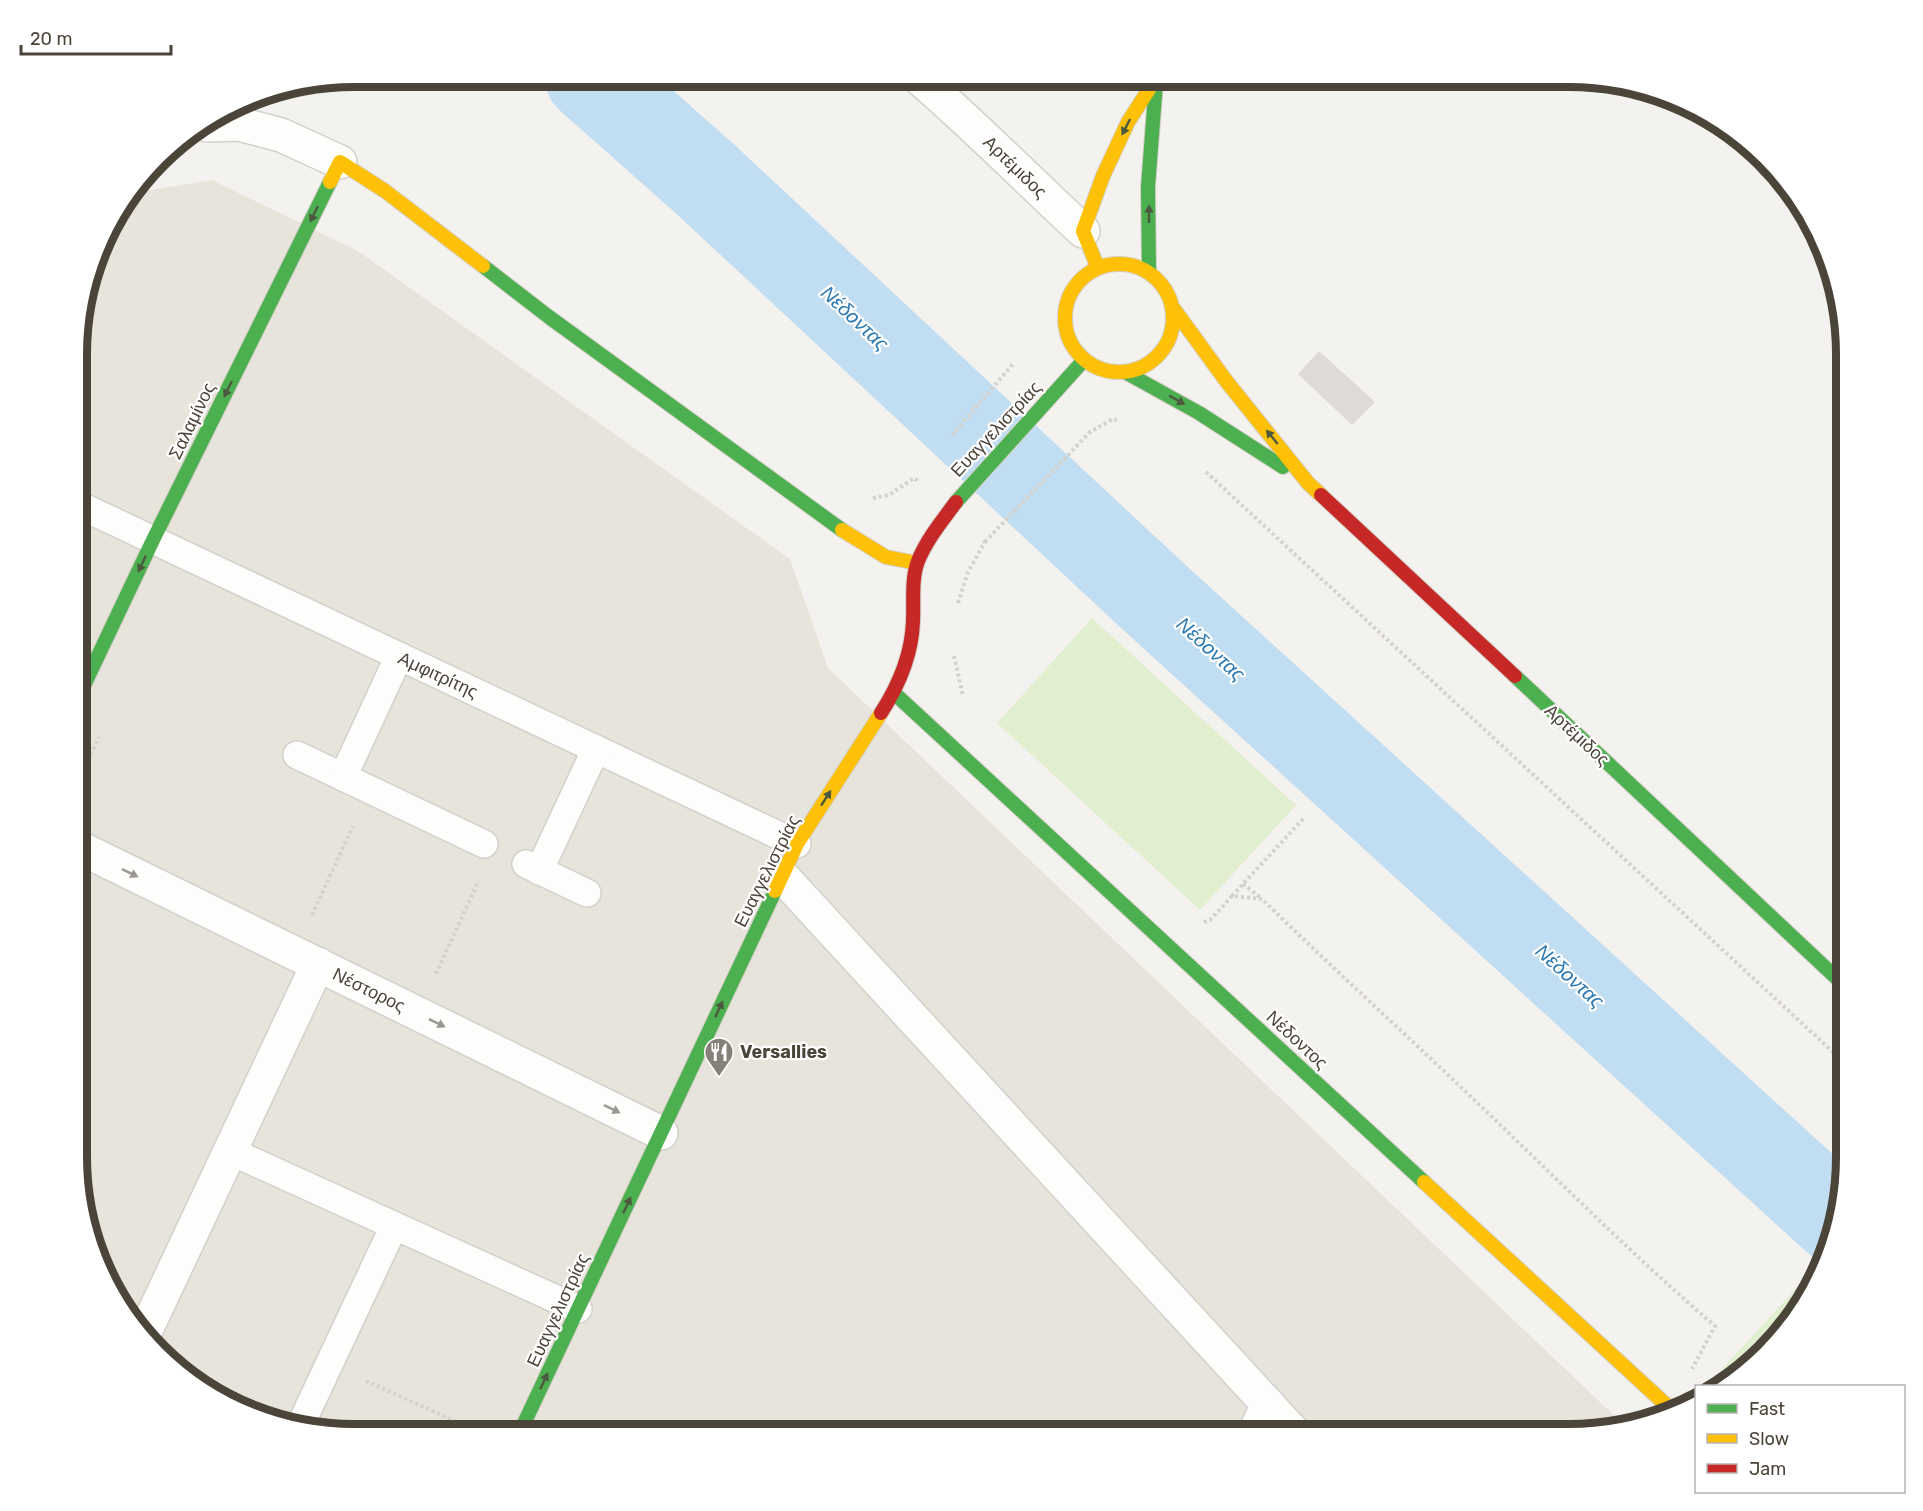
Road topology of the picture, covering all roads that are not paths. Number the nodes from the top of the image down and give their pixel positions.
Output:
1 (929, 87) edge
2 (1151, 87) edge
3 (1156, 87) edge
4 (218, 125) edge
5 (340, 162) junction
6 (1083, 231) junction
7 (1098, 268) junction
8 (1149, 272) junction
9 (1173, 308) junction
10 (1084, 360) junction
11 (1125, 372) junction
12 (1308, 483) junction
13 (87, 509) edge
14 (153, 540) junction
15 (917, 563) junction
16 (399, 656) junction
17 (87, 679) edge
18 (894, 693) junction
19 (596, 749) junction
20 (297, 756) dead end
21 (343, 777) junction
22 (484, 844) dead end
23 (797, 844) junction
24 (87, 851) edge
25 (782, 876) junction
26 (587, 892) dead end
27 (306, 959) junction
28 (1836, 978) edge
29 (661, 1133) junction
30 (230, 1151) junction
31 (394, 1226) junction
32 (578, 1309) junction
33 (148, 1326) edge
34 (1268, 1404) junction
35 (1667, 1406) edge
36 (303, 1419) edge
37 (524, 1424) edge
38 (1259, 1424) edge
39 (1286, 1424) edge

1 - 6 street, Αρτέμιδος
2 -> 6 street
8 -> 3 street
4 - 5 street
5 -> 14 street, Σαλαμίνος
5 - 15 street
6 - 7 street, Αρτέμιδος
7 - 8 street
7 - 10 street
8 - 9 street, Αρτέμιδος
9 - 11 street
12 -> 9 street, Αρτέμιδος
10 - 11 street, Αρτέμιδος
10 - 15 street, Ευαγγελιστρίας
11 -> 12 street, Αρτέμιδος
12 - 28 street, Αρτέμιδος
13 - 14 lane, Αμφιτρίτης
14 - 16 lane, Αμφιτρίτης
14 -> 17 street, Σαλαμίνος
15 - 18 street, Ευαγγελιστρίας
16 - 19 lane, Αμφιτρίτης
16 - 21 lane
23 -> 18 street, Ευαγγελιστρίας
18 - 35 street, Νέδοντος
19 - 23 lane, Αμφιτρίτης
19 - 26 lane
20 - 21 lane
21 - 22 lane
23 - 25 street, Ευαγγελιστρίας
24 -> 27 street, Νέστορος
29 -> 25 street, Ευαγγελιστρίας
25 - 34 street
27 -> 29 street, Νέστορος
27 - 30 street
32 -> 29 street, Ευαγγελιστρίας
30 - 31 lane
30 - 33 street
31 - 32 lane
31 - 36 lane
37 -> 32 street, Ευαγγελιστρίας
34 - 38 street
34 - 39 street

